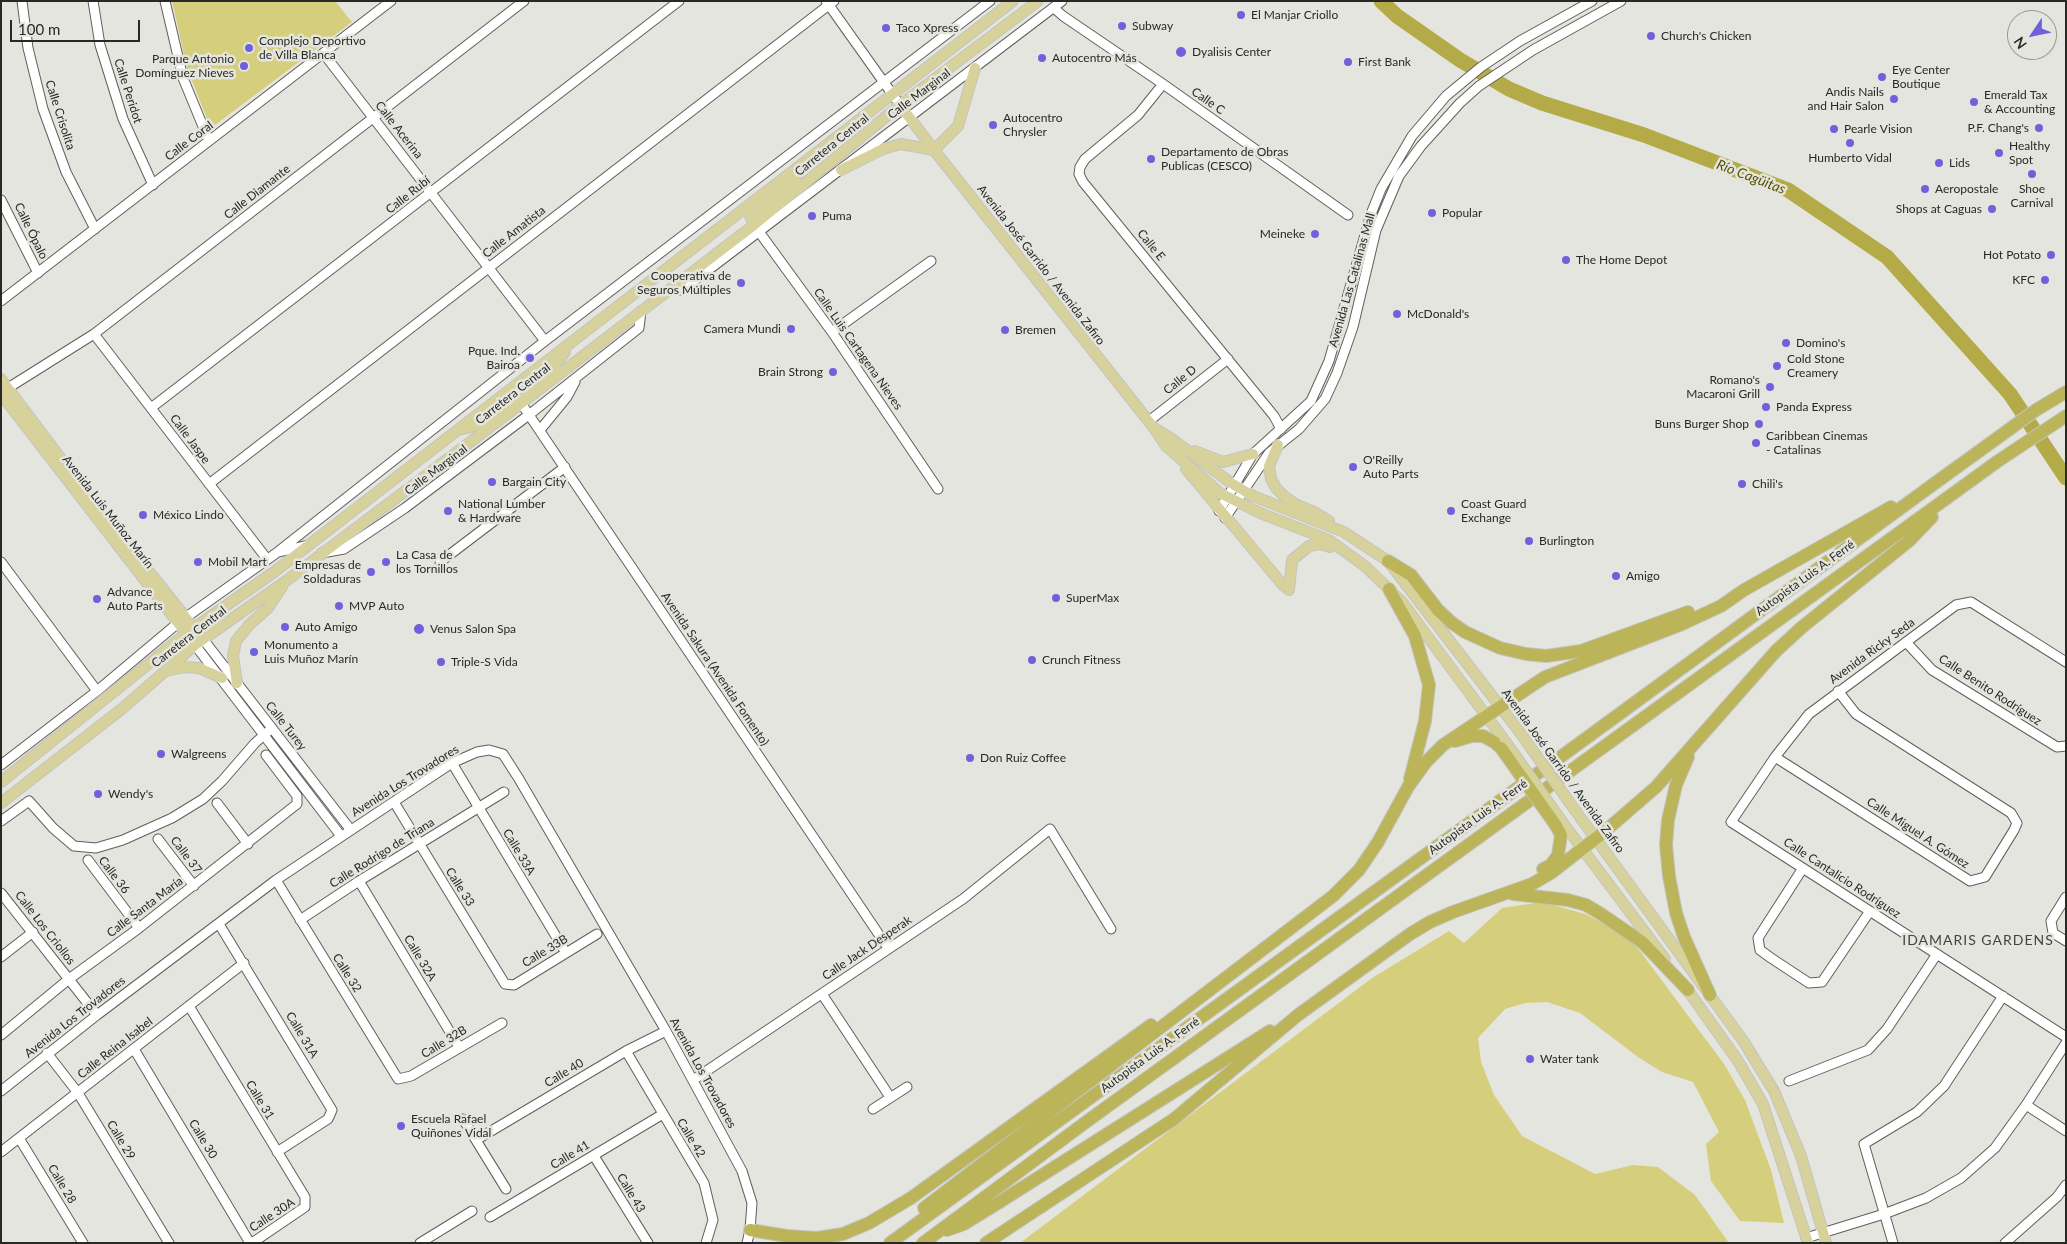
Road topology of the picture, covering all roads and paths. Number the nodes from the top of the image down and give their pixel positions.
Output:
1 (22, 1) edge
2 (92, 1) edge
3 (165, 1) edge
4 (391, 1) edge
5 (524, 1) edge
6 (679, 1) edge
7 (1013, 1) edge
8 (1038, 1) edge
9 (1062, 1) edge
10 (1592, 1) edge
11 (1621, 1) edge
12 (830, 3) edge
13 (987, 3) edge
14 (1054, 8) junction
15 (993, 17) junction
16 (324, 54) junction
17 (975, 68) junction
18 (884, 82) junction
19 (1162, 84) junction
20 (892, 94) junction
21 (900, 105) junction
22 (374, 117) junction
23 (909, 118) junction
24 (209, 141) junction
25 (934, 150) junction
26 (804, 163) junction
27 (841, 170) junction
28 (153, 185) junction
29 (432, 193) junction
30 (1, 200) edge
31 (1348, 215) dead end
32 (95, 229) junction
33 (757, 229) junction
34 (931, 261) dead end
35 (488, 268) junction
36 (38, 273) junction
37 (1, 302) edge
38 (641, 311) junction
39 (832, 332) junction
40 (94, 334) junction
41 (545, 341) junction
42 (574, 341) junction
43 (1228, 359) junction
44 (577, 377) junction
45 (1, 379) edge
46 (4, 393) edge
47 (2063, 393) edge
48 (521, 403) junction
49 (151, 408) junction
50 (530, 414) junction
51 (2066, 416) edge
52 (1151, 425) junction
53 (1281, 429) junction
54 (540, 430) junction
55 (455, 432) junction
56 (1278, 445) junction
57 (1176, 448) junction
58 (1253, 454) junction
59 (565, 467) junction
60 (209, 484) junction
61 (1931, 486) junction
62 (1240, 488) junction
63 (938, 489) dead end
64 (1958, 491) junction
65 (1232, 500) junction
66 (1222, 514) junction
67 (1344, 532) junction
68 (308, 545) junction
69 (1342, 550) junction
70 (275, 554) junction
71 (322, 554) junction
72 (267, 559) junction
73 (1388, 561) junction
74 (1, 562) edge
75 (440, 562) dead end
76 (286, 581) junction
77 (1389, 588) junction
78 (1744, 590) junction
79 (182, 620) junction
80 (190, 631) junction
81 (199, 642) junction
82 (1906, 642) junction
83 (2066, 662) edge
84 (165, 671) junction
85 (222, 678) junction
86 (237, 683) junction
87 (97, 691) junction
88 (1838, 691) junction
89 (1500, 707) junction
90 (1487, 716) junction
91 (272, 728) junction
92 (264, 735) junction
93 (1448, 742) junction
94 (1503, 744) junction
95 (1694, 746) junction
96 (2066, 746) edge
97 (266, 756) dead end
98 (1776, 757) junction
99 (452, 763) junction
100 (1, 764) edge
101 (1, 782) edge
102 (1408, 787) junction
103 (504, 792) dead end
104 (394, 802) junction
105 (1, 803) edge
106 (217, 803) dead end
107 (478, 808) junction
108 (1, 821) edge
109 (1731, 822) joint
110 (1560, 825) junction
111 (350, 829) junction
112 (341, 836) junction
113 (1597, 838) junction
114 (158, 840) dead end
115 (248, 844) junction
116 (419, 844) junction
117 (1582, 849) junction
118 (88, 860) dead end
119 (1803, 868) junction
120 (276, 880) junction
121 (359, 881) junction
122 (194, 886) junction
123 (1, 893) edge
124 (1508, 893) junction
125 (2066, 897) edge
126 (1870, 911) junction
127 (300, 920) junction
128 (219, 924) junction
129 (139, 928) junction
130 (1111, 929) dead end
131 (34, 932) junction
132 (597, 934) dead end
133 (2066, 941) edge
134 (888, 948) junction
135 (566, 953) junction
136 (1936, 954) junction
137 (1253, 956) junction
138 (1, 957) edge
139 (244, 963) junction
140 (70, 979) junction
141 (505, 984) joint
142 (1688, 990) junction
143 (822, 994) junction
144 (1710, 995) junction
145 (2003, 996) junction
146 (189, 1006) junction
147 (97, 1015) junction
148 (1298, 1015) junction
149 (502, 1022) dead end
150 (666, 1031) junction
151 (1, 1035) edge
152 (2066, 1037) edge
153 (2066, 1043) edge
154 (459, 1047) junction
155 (134, 1049) junction
156 (626, 1051) junction
157 (48, 1053) junction
158 (398, 1079) joint
159 (693, 1080) junction
160 (1788, 1081) dead end
161 (907, 1086) dead end
162 (1, 1091) edge
163 (78, 1093) junction
164 (890, 1097) junction
165 (2026, 1105) junction
166 (873, 1109) dead end
167 (662, 1114) junction
168 (463, 1119) dead end
169 (2066, 1130) edge
170 (19, 1138) junction
171 (476, 1140) junction
172 (1, 1152) edge
173 (277, 1152) junction
174 (594, 1156) junction
175 (2066, 1185) edge
176 (506, 1189) dead end
177 (306, 1207) joint
178 (472, 1211) dead end
179 (1884, 1214) junction
180 (490, 1217) dead end
181 (749, 1237) edge
182 (1825, 1238) edge
183 (928, 1239) edge
184 (1807, 1240) edge
185 (892, 1241) edge
186 (83, 1243) edge
187 (169, 1243) edge
188 (251, 1243) edge
189 (420, 1243) edge
190 (648, 1243) edge
191 (706, 1243) edge
192 (986, 1243) edge
193 (1893, 1243) edge
194 (2005, 1243) edge

1 - 32 street, Calle Crisolita
2 - 28 street, Calle Peridot
3 - 24 street
4 - 16 street, Calle Coral
5 - 22 street, Calle Diamante
6 - 29 street, Calle Rubí
7 - 15 main road, Carretera Central
8 - 21 main road, Carretera Central
9 - 14 street, Calle Marginal
10 - 53 street, Avenida Las Catalinas Mall
11 - 56 street, Avenida Las Catalinas Mall
12 - 18 street
12 - 35 street, Calle Amatista
13 - 15 street
13 - 18 street
14 - 17 street, Calle Marginal
14 - 19 street, Calle C
15 - 20 main road, Carretera Central
16 - 22 street, Calle Acerina
16 - 24 street, Calle Coral
17 - 23 street, Calle Marginal
17 - 25 main road
18 - 20 street
18 - 41 street
19 - 31 street, Calle C
19 - 43 street, Calle E
20 - 21 street
20 - 26 main road, Carretera Central
21 - 23 main road, Avenida José Garrido / Avenida Zafiro
21 - 33 main road, Carretera Central
22 - 29 street, Calle Acerina
22 - 40 street, Calle Diamante
23 - 25 main road, Avenida José Garrido / Avenida Zafiro
23 - 27 street, Calle Marginal
24 - 28 street, Calle Coral
25 - 27 main road
25 - 52 main road, Avenida José Garrido / Avenida Zafiro
26 - 33 main road
26 - 42 main road, Carretera Central
27 - 33 street, Calle Marginal
28 - 32 street, Calle Coral
29 - 35 street, Calle Acerina
29 - 49 street, Calle Rubí
30 - 36 street, Calle Ópalo
32 - 36 street, Calle Coral
33 - 38 main road, Carretera Central
33 - 39 street, Calle Luis Cartagena Nieves
34 - 39 street
35 - 41 street, Calle Acerina
35 - 60 street, Calle Amatista
36 - 37 street, Calle Coral
38 - 44 street, Calle Marginal
38 - 48 main road, Carretera Central
39 - 63 street, Calle Luis Cartagena Nieves
40 - 46 street, Calle Diamante
40 - 49 street, Calle Jaspe
41 - 70 street
42 - 48 main road
42 - 55 main road, Carretera Central
43 - 52 street, Calle D
43 - 53 street, Calle E
44 - 50 street, Calle Marginal
44 - 54 street
45 - 46 main road, Avenida Luis Muñoz Marín
46 - 79 main road, Avenida Luis Muñoz Marín
46 - 79 main road, Avenida Luis Muñoz Marín
47 - 61 highway, Autopista Luis A. Ferré
48 - 50 street, Avenida Sakura (Avenida Fomento)
48 - 55 main road
48 - 71 main road, Carretera Central
49 - 60 street, Calle Jaspe
50 - 54 street, Avenida Sakura (Avenida Fomento)
50 - 71 street, Calle Marginal
51 - 64 highway, Autopista Luis A. Ferré
52 - 57 main road, Avenida José Garrido / Avenida Zafiro
53 - 58 street, Avenida Las Catalinas Mall
54 - 59 street, Avenida Sakura (Avenida Fomento)
55 - 68 main road, Carretera Central
56 - 62 street, Avenida Las Catalinas Mall
56 - 67 main road
57 - 58 main road
57 - 62 main road, Avenida José Garrido / Avenida Zafiro
57 - 65 main road, Avenida José Garrido / Avenida Zafiro
57 - 66 main road
58 - 62 street, Avenida Las Catalinas Mall
59 - 75 street
59 - 134 street, Avenida Sakura (Avenida Fomento)
60 - 72 street, Calle Jaspe
61 - 78 highway
61 - 185 highway, Autopista Luis A. Ferré
62 - 65 street, Avenida Las Catalinas Mall
62 - 67 main road, Avenida José Garrido / Avenida Zafiro
64 - 95 highway
64 - 183 highway, Autopista Luis A. Ferré
65 - 66 street, Avenida Las Catalinas Mall
65 - 69 main road, Avenida José Garrido / Avenida Zafiro
66 - 69 main road
67 - 73 main road, Avenida José Garrido / Avenida Zafiro
68 - 70 street
68 - 80 main road, Carretera Central
69 - 77 main road, Avenida José Garrido / Avenida Zafiro
70 - 72 street
71 - 76 main road, Carretera Central
72 - 79 street
73 - 78 highway
73 - 89 main road, Avenida José Garrido / Avenida Zafiro
74 - 87 street
76 - 81 main road, Carretera Central
76 - 86 main road
77 - 90 main road, Avenida José Garrido / Avenida Zafiro
77 - 102 highway
78 - 89 highway
79 - 80 main road
79 - 87 street
80 - 81 main road
80 - 101 main road, Carretera Central
81 - 84 main road, Carretera Central
81 - 85 street, Calle Turey
81 - 86 street, Calle Turey
82 - 83 street, Avenida Ricky Seda
82 - 88 street, Avenida Ricky Seda
82 - 96 street, Calle Benito Rodríguez
84 - 85 main road
84 - 105 main road, Carretera Central
85 - 92 street, Calle Turey
86 - 91 street, Calle Turey
87 - 100 street
88 - 98 street, Avenida Ricky Seda
88 - 98 street, Calle Miguel A. Gómez
89 - 90 highway
89 - 113 main road, Avenida José Garrido / Avenida Zafiro, bridge
90 - 93 highway
90 - 94 main road, Avenida José Garrido / Avenida Zafiro
91 - 92 street
91 - 111 street, Calle Turey
92 - 108 street
92 - 112 street, Calle Turey
93 - 94 highway
93 - 102 highway
94 - 110 highway, bridge
95 - 113 highway
95 - 144 highway
97 - 115 street, Calle Santa María
98 - 109 street, Avenida Ricky Seda
99 - 104 street, Avenida Los Trovadores
99 - 107 street, Calle 33A
99 - 150 street, Avenida Los Trovadores
102 - 137 highway
103 - 107 street, Calle Rodrigo de Triana
104 - 111 street, Avenida Los Trovadores
104 - 116 street, Calle 33
106 - 115 street
107 - 116 street, Calle Rodrigo de Triana
107 - 135 street, Calle 33A
109 - 119 street, Calle Cantalicio Rodríguez
110 - 117 main road
110 - 124 highway
111 - 112 street, Avenida Los Trovadores
112 - 120 street, Avenida Los Trovadores
113 - 117 highway
113 - 144 main road, Avenida José Garrido / Avenida Zafiro
114 - 122 street, Calle 37
115 - 122 street, Calle Santa María
116 - 121 street, Calle Rodrigo de Triana
116 - 141 street, Calle 33
117 - 124 highway
117 - 142 main road
118 - 129 street, Calle 36
119 - 126 street, Calle Cantalicio Rodríguez
119 - 126 street
120 - 127 street, Calle 32
120 - 128 street, Avenida Los Trovadores
121 - 127 street, Calle Rodrigo de Triana
121 - 154 street, Calle 32A
122 - 129 street, Calle Santa María
123 - 131 street, Calle Los Criollos
124 - 142 highway
124 - 148 highway
125 - 133 street
126 - 136 street, Calle Cantalicio Rodríguez
127 - 158 street, Calle 32
128 - 139 street
128 - 147 street, Avenida Los Trovadores
129 - 140 street, Calle Santa María
130 - 134 street, Calle Jack Desperak
131 - 138 street
131 - 140 street, Calle Los Criollos
132 - 135 street, Calle 33B
134 - 143 street, Calle Jack Desperak
135 - 141 street, Calle 33B
136 - 145 street, Calle Cantalicio Rodríguez
136 - 160 street
137 - 181 highway
137 - 185 highway
139 - 146 street, Calle Reina Isabel
139 - 173 street, Calle 31A
140 - 147 street, Calle Los Criollos
140 - 151 street, Calle Santa María
142 - 184 main road
143 - 159 street, Calle Jack Desperak
143 - 164 street
144 - 182 main road, Avenida José Garrido / Avenida Zafiro
145 - 152 street, Calle Cantalicio Rodríguez
145 - 179 street
146 - 155 street, Calle Reina Isabel
146 - 173 street, Calle 31
147 - 157 street, Avenida Los Trovadores
148 - 183 highway
148 - 192 highway
149 - 154 street, Calle 32B
150 - 156 street, Calle 40
150 - 159 street, Avenida Los Trovadores
153 - 165 street
154 - 158 street, Calle 32B
155 - 163 street, Calle Reina Isabel
155 - 188 street, Calle 30
156 - 167 street, Calle 42
156 - 171 street, Calle 40
157 - 162 street, Avenida Los Trovadores
157 - 163 street, Calle 29
159 - 181 street, Avenida Los Trovadores
161 - 164 street
163 - 170 street, Calle Reina Isabel
163 - 187 street, Calle 29
164 - 166 street
165 - 169 street
165 - 179 street
167 - 174 street, Calle 41
167 - 191 street, Calle 42
168 - 171 street
170 - 172 street, Calle Reina Isabel
170 - 186 street, Calle 28
171 - 176 street
173 - 177 street, Calle 31
174 - 180 street, Calle 41
174 - 190 street, Calle 43
175 - 194 street
177 - 188 street, Calle 30A
178 - 189 street
179 - 182 street
179 - 193 street
182 - 184 street

